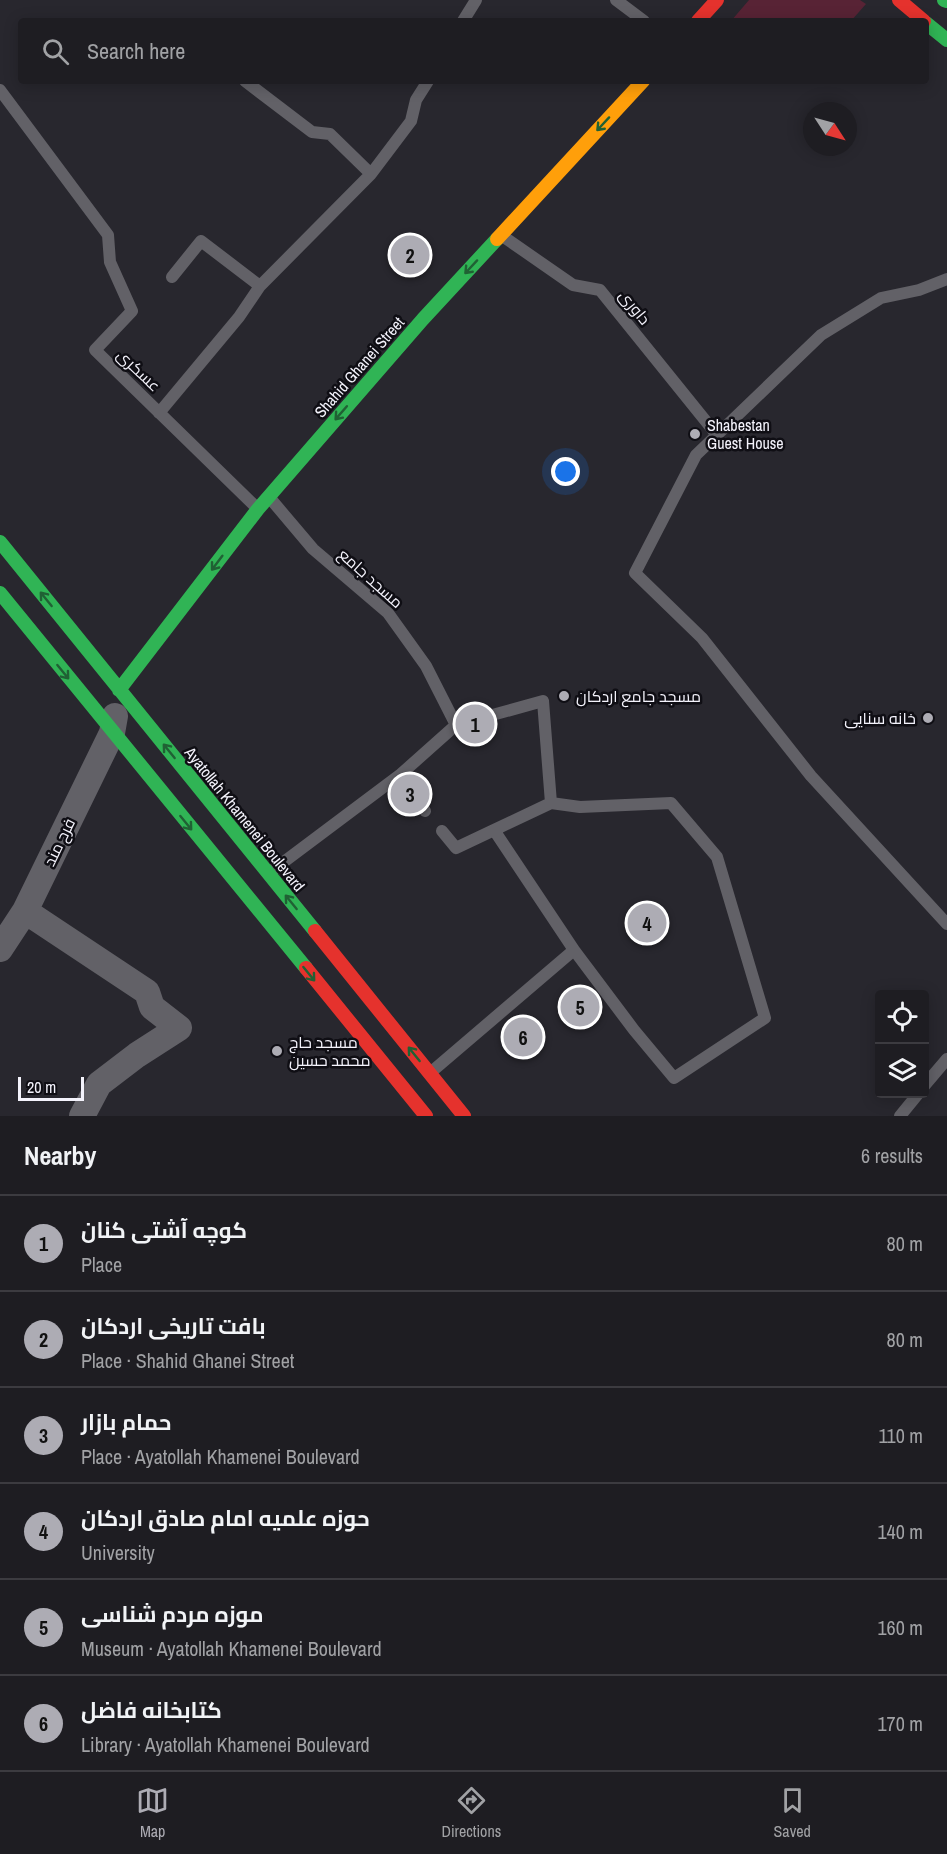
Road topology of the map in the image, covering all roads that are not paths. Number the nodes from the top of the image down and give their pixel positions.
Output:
1 (476, 0) edge
2 (616, 0) edge
3 (717, 0) edge
4 (899, 0) edge
5 (465, 18) edge
6 (640, 18) edge
7 (701, 18) edge
8 (920, 18) edge
9 (929, 25) edge
10 (947, 40) edge
11 (249, 84) edge
12 (426, 84) edge
13 (640, 84) edge
14 (0, 90) edge
15 (371, 174) junction
16 (501, 234) junction
17 (172, 277) dead end
18 (947, 279) edge
19 (260, 286) junction
20 (159, 413) junction
21 (717, 435) junction
22 (269, 496) junction
23 (258, 509) junction
24 (0, 542) edge
25 (0, 593) edge
26 (119, 690) junction
27 (456, 725) junction
28 (112, 733) junction
29 (401, 774) junction
30 (551, 804) junction
31 (425, 811) dead end
32 (494, 830) junction
33 (442, 831) dead end
34 (268, 873) junction
35 (25, 911) junction
36 (947, 924) edge
37 (0, 949) edge
38 (574, 950) junction
39 (947, 1059) edge
40 (429, 1074) junction
41 (929, 1080) edge
42 (440, 1088) junction
43 (915, 1098) edge
44 (422, 1112) edge
45 (82, 1116) edge
46 (464, 1116) edge
47 (900, 1116) edge

1 - 5 lane
2 - 6 lane
3 - 7 main road
4 - 8 main road
9 - 10 main road
11 - 15 lane
12 - 15 lane
13 -> 16 main road, Shahid Ghanei Street
14 - 20 lane, عسکری
15 - 19 lane
16 - 21 lane, داوری
16 -> 22 main road, Shahid Ghanei Street
17 - 19 lane
18 - 21 lane
19 - 20 lane
20 - 23 lane, عسکری
21 - 36 lane
22 - 23 main road, Shahid Ghanei Street
22 - 27 lane, مسجد جامع
23 -> 26 main road, Shahid Ghanei Street
26 -> 24 main road, Ayatollah Khamenei Boulevard
25 -> 28 main road
26 - 28 street, فرح مند
34 -> 26 main road, Ayatollah Khamenei Boulevard
27 - 29 lane
27 - 30 lane
28 - 35 street, فرح مند
28 -> 44 main road
29 - 31 lane
29 - 34 lane
30 - 32 lane
30 - 38 lane
32 - 33 lane
32 - 38 lane
40 -> 34 main road, Ayatollah Khamenei Boulevard
35 - 37 street, فرح مند
35 - 45 street
38 - 40 lane
39 - 41 lane
40 - 42 main road, Ayatollah Khamenei Boulevard
42 - 44 main road
42 - 46 main road, Ayatollah Khamenei Boulevard
43 - 47 lane

